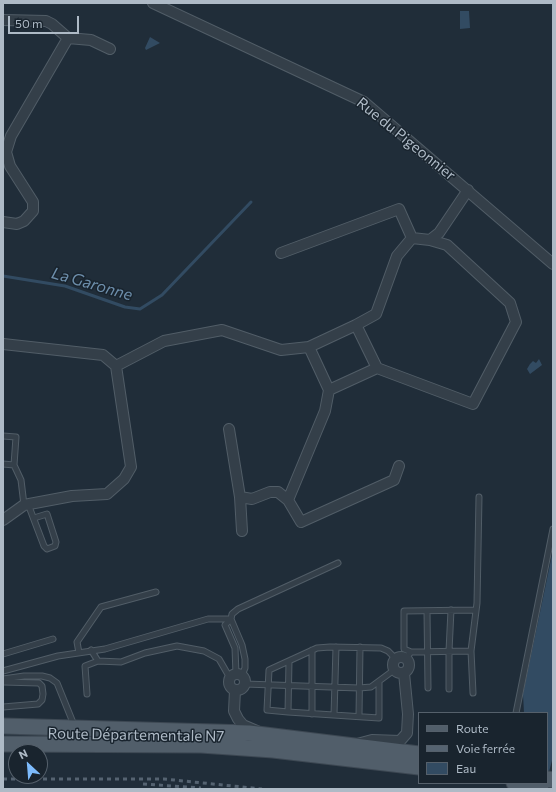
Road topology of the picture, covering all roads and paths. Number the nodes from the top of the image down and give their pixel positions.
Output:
1 (153, 3) edge
2 (3, 20) edge
3 (68, 38) junction
4 (110, 49) dead end
5 (468, 190) junction
6 (3, 222) edge
7 (412, 238) junction
8 (430, 240) junction
9 (281, 253) dead end
10 (553, 264) edge
11 (356, 325) junction
12 (3, 344) edge
13 (309, 347) junction
14 (116, 366) junction
15 (377, 368) junction
16 (329, 390) junction
17 (229, 429) dead end
18 (3, 436) edge
19 (3, 464) edge
20 (14, 465) junction
21 (399, 466) dead end
22 (240, 497) junction
23 (479, 498) dead end
24 (288, 500) junction
25 (26, 504) junction
26 (34, 518) junction
27 (3, 520) edge
28 (553, 529) edge
29 (242, 531) dead end
30 (338, 563) dead end
31 (156, 592) dead end
32 (427, 610) junction
33 (451, 610) junction
34 (476, 610) junction
35 (231, 619) junction
36 (53, 639) dead end
37 (336, 647) junction
38 (360, 647) junction
39 (91, 650) junction
40 (312, 650) junction
41 (448, 651) junction
42 (471, 651) junction
43 (426, 652) junction
44 (79, 653) junction
45 (3, 654) edge
46 (404, 656) junction
47 (289, 660) junction
48 (98, 661) junction
49 (3, 671) edge
50 (399, 671) junction
51 (238, 678) junction
52 (3, 680) edge
53 (379, 682) junction
54 (269, 685) junction
55 (289, 686) junction
56 (312, 687) junction
57 (334, 688) junction
58 (359, 688) junction
59 (428, 688) dead end
60 (449, 689) dead end
61 (473, 693) dead end
62 (87, 694) dead end
63 (3, 707) edge
64 (288, 712) junction
65 (516, 712) edge
66 (312, 714) junction
67 (334, 715) junction
68 (359, 716) junction
69 (3, 726) edge
70 (76, 728) junction
71 (3, 734) edge
72 (269, 736) junction
73 (48, 744) edge
74 (352, 745) junction
75 (418, 754) edge
76 (418, 767) edge
77 (519, 784) edge
78 (541, 789) edge

1 - 5 street, Rue du Pigeonnier
2 - 3 street
3 - 4 street
3 - 6 street
5 - 8 street
5 - 10 street, Rue du Pigeonnier
7 - 8 street
7 - 9 street
7 - 11 street
8 - 15 street
11 - 13 street
11 - 15 street
12 - 14 street
13 - 14 street
13 - 16 street
14 - 25 street
15 - 16 street
16 - 24 street
17 - 22 street
18 - 20 lane
19 - 20 lane
20 - 25 lane
21 - 24 street
22 - 24 street
22 - 29 street
23 - 34 lane
25 - 26 lane
25 - 27 street
26 - 26 lane
28 - 65 lane
30 - 35 lane
31 - 44 lane
32 - 33 lane
32 - 43 lane
32 - 46 lane
33 - 34 lane
33 - 41 lane
34 - 42 lane
35 - 39 lane
35 - 51 lane
35 - 51 lane
36 - 45 lane
37 - 38 lane
37 - 40 lane
37 - 57 lane
38 - 46 lane
38 - 58 lane
39 - 44 lane
39 - 48 lane
40 - 47 lane
40 - 56 lane
41 - 42 lane
41 - 43 lane
41 - 60 lane
42 - 61 lane
43 - 46 lane
43 - 59 lane
44 - 49 lane
46 - 50 street
46 - 50 street
47 - 54 lane
47 - 55 lane
48 - 51 lane
48 - 62 lane
50 - 53 lane
50 - 74 street, Route Départementale N7
51 - 54 lane
51 - 72 street, Route Départementale N7
52 - 63 lane, Route Départementale N7
52 - 70 lane, Route Départementale N7
53 - 58 lane
53 - 68 lane
54 - 55 lane
54 - 64 lane
55 - 56 lane
55 - 64 lane
56 - 57 lane
56 - 66 lane
57 - 58 lane
57 - 67 lane
58 - 68 lane
64 - 66 lane
66 - 67 lane
67 - 68 lane
69 - 70 main road, Route Départementale N7
70 - 72 main road, Route Départementale N7
71 - 72 main road, Route Départementale N7
72 - 74 main road, Route Départementale N7
73 - 76 main road
74 - 75 main road, Route Départementale N7
77 - 78 main road

